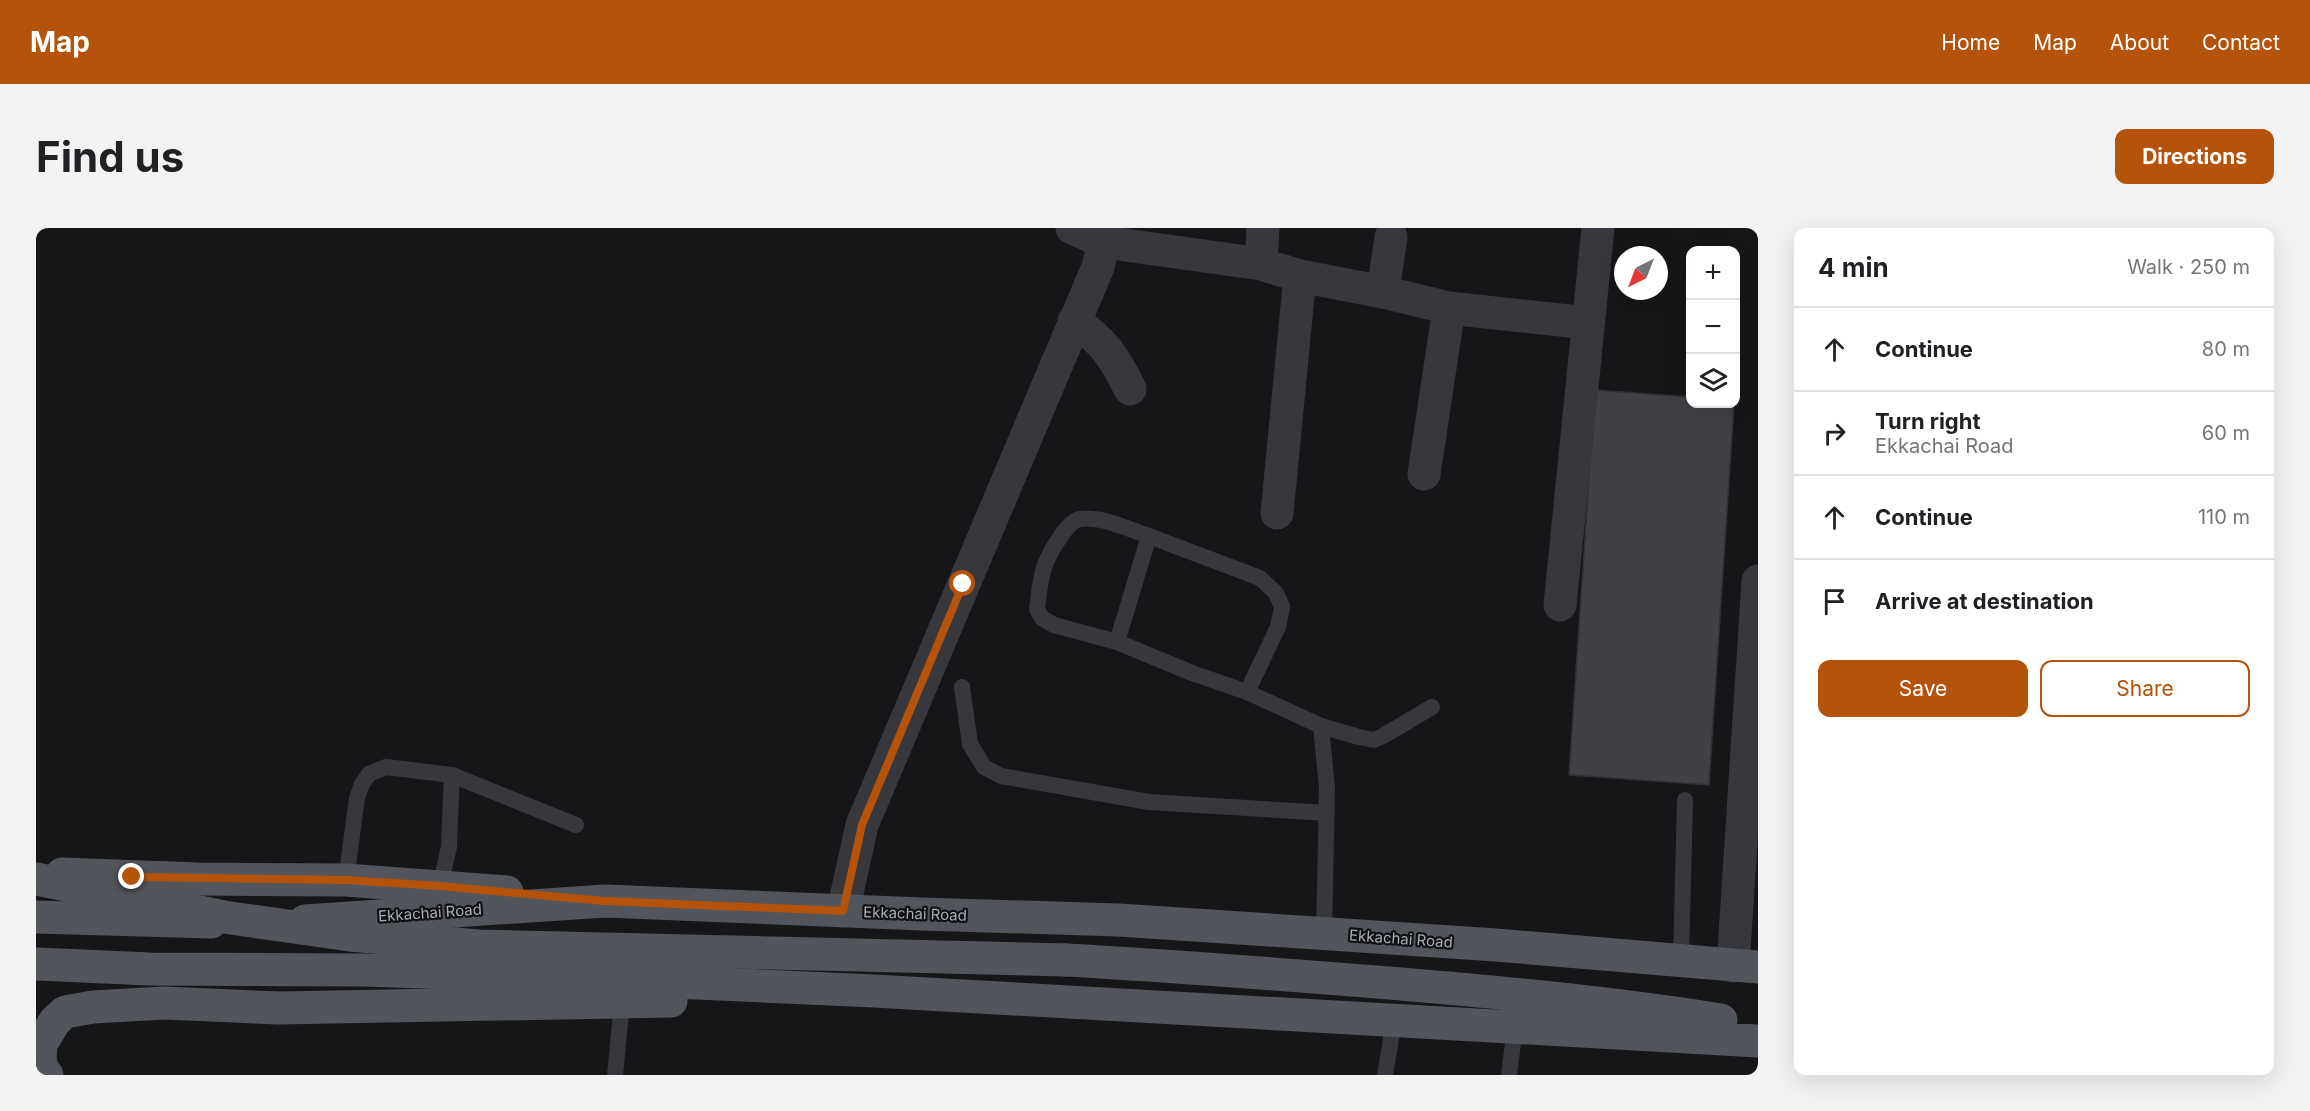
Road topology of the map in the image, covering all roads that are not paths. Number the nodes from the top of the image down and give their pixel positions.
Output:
1 (1263, 228) edge
2 (1598, 228) edge
3 (1083, 232) edge
4 (1392, 237) dead end
5 (1261, 264) junction
6 (1300, 276) junction
7 (1383, 292) junction
8 (1449, 308) junction
9 (1074, 321) junction
10 (1588, 323) junction
11 (1130, 389) dead end
12 (1424, 474) dead end
13 (1277, 513) dead end
14 (1149, 536) junction
15 (1758, 581) edge
16 (1560, 605) dead end
17 (1117, 642) junction
18 (962, 687) dead end
19 (1246, 692) junction
20 (1432, 707) dead end
21 (1321, 726) junction
22 (452, 775) junction
23 (1685, 800) dead end
24 (1327, 813) junction
25 (576, 825) dead end
26 (36, 872) edge
27 (36, 879) edge
28 (346, 880) junction
29 (440, 886) junction
30 (604, 901) junction
31 (843, 911) junction
32 (36, 917) edge
33 (1324, 934) junction
34 (1681, 961) junction
35 (36, 964) edge
36 (1746, 966) edge
37 (874, 991) junction
38 (622, 1003) junction
39 (1395, 1021) junction
40 (1758, 1026) edge
41 (1515, 1027) junction
42 (1758, 1041) edge
43 (47, 1075) edge
44 (615, 1075) edge
45 (1385, 1075) edge
46 (1509, 1075) edge

1 - 5 street
2 - 10 street
3 - 5 street
3 - 9 street
4 - 7 street
5 - 6 street
6 - 7 street
6 - 13 street
7 - 8 street
8 - 10 street
8 - 12 street
9 - 11 street
9 - 31 street
10 - 16 street
14 - 17 lane
14 - 17 lane
14 - 19 lane
15 - 36 street
17 - 19 lane
18 - 24 lane
19 - 21 lane
20 - 21 lane
21 - 24 lane
22 - 25 lane
22 - 28 lane
22 - 29 lane
23 - 34 lane
24 - 33 lane
26 - 28 main road
27 - 40 main road, bridge
28 - 29 main road
29 - 30 main road
30 - 31 main road, Ekkachai Road
30 - 32 main road, Ekkachai Road
31 - 33 main road, Ekkachai Road
33 - 34 main road, Ekkachai Road
34 - 36 main road, Ekkachai Road
35 - 37 main road
37 - 38 main road
37 - 39 main road
38 - 43 main road
38 - 44 lane
39 - 41 main road
39 - 45 lane
41 - 42 main road
41 - 46 lane

